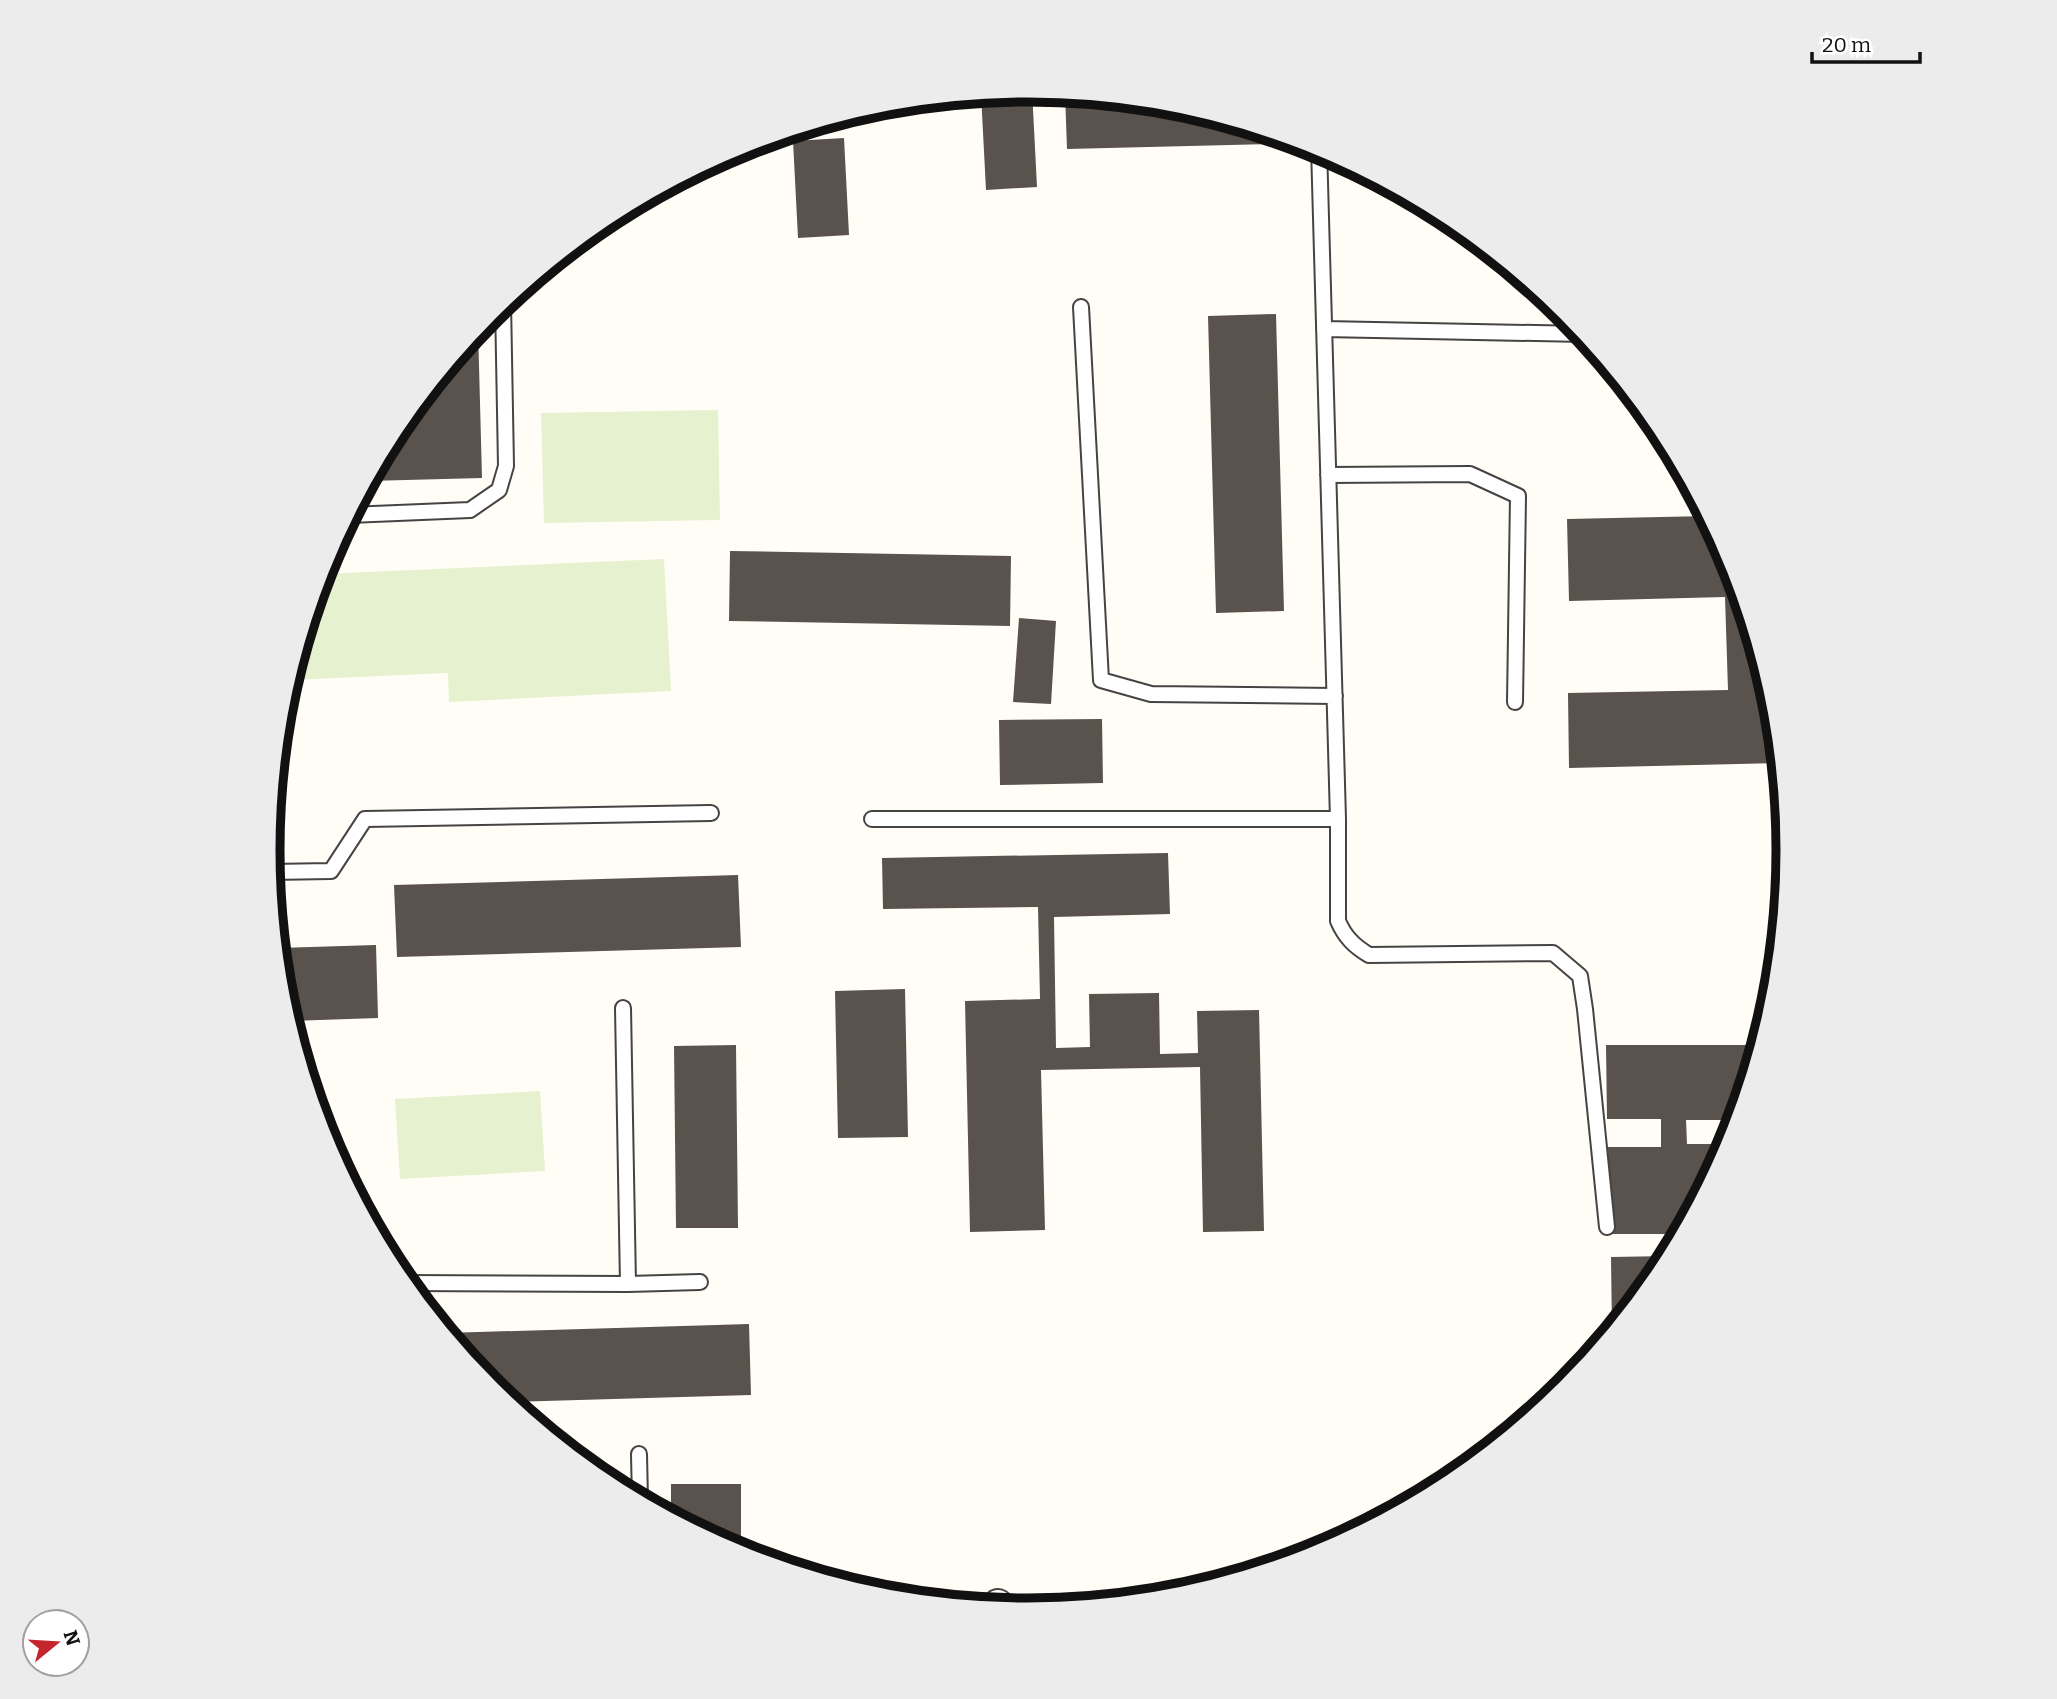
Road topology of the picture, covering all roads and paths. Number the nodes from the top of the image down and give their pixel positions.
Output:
1 (1319, 160) edge
2 (1081, 307) dead end
3 (503, 318) edge
4 (1324, 329) junction
5 (1569, 334) edge
6 (1328, 475) junction
7 (360, 515) edge
8 (1335, 695) junction
9 (1515, 702) dead end
10 (711, 813) dead end
11 (872, 819) dead end
12 (1338, 820) junction
13 (281, 872) edge
14 (623, 1008) dead end
15 (1607, 1227) dead end
16 (700, 1282) dead end
17 (420, 1283) edge
18 (628, 1284) junction
19 (639, 1454) dead end
20 (640, 1488) edge

1 - 4 lane
2 - 8 lane
3 - 7 lane
4 - 5 lane
4 - 6 lane
6 - 8 lane
6 - 9 lane
8 - 12 lane
10 - 13 lane
11 - 12 lane
12 - 15 lane
14 - 18 lane
16 - 18 lane
17 - 18 lane
19 - 20 lane

